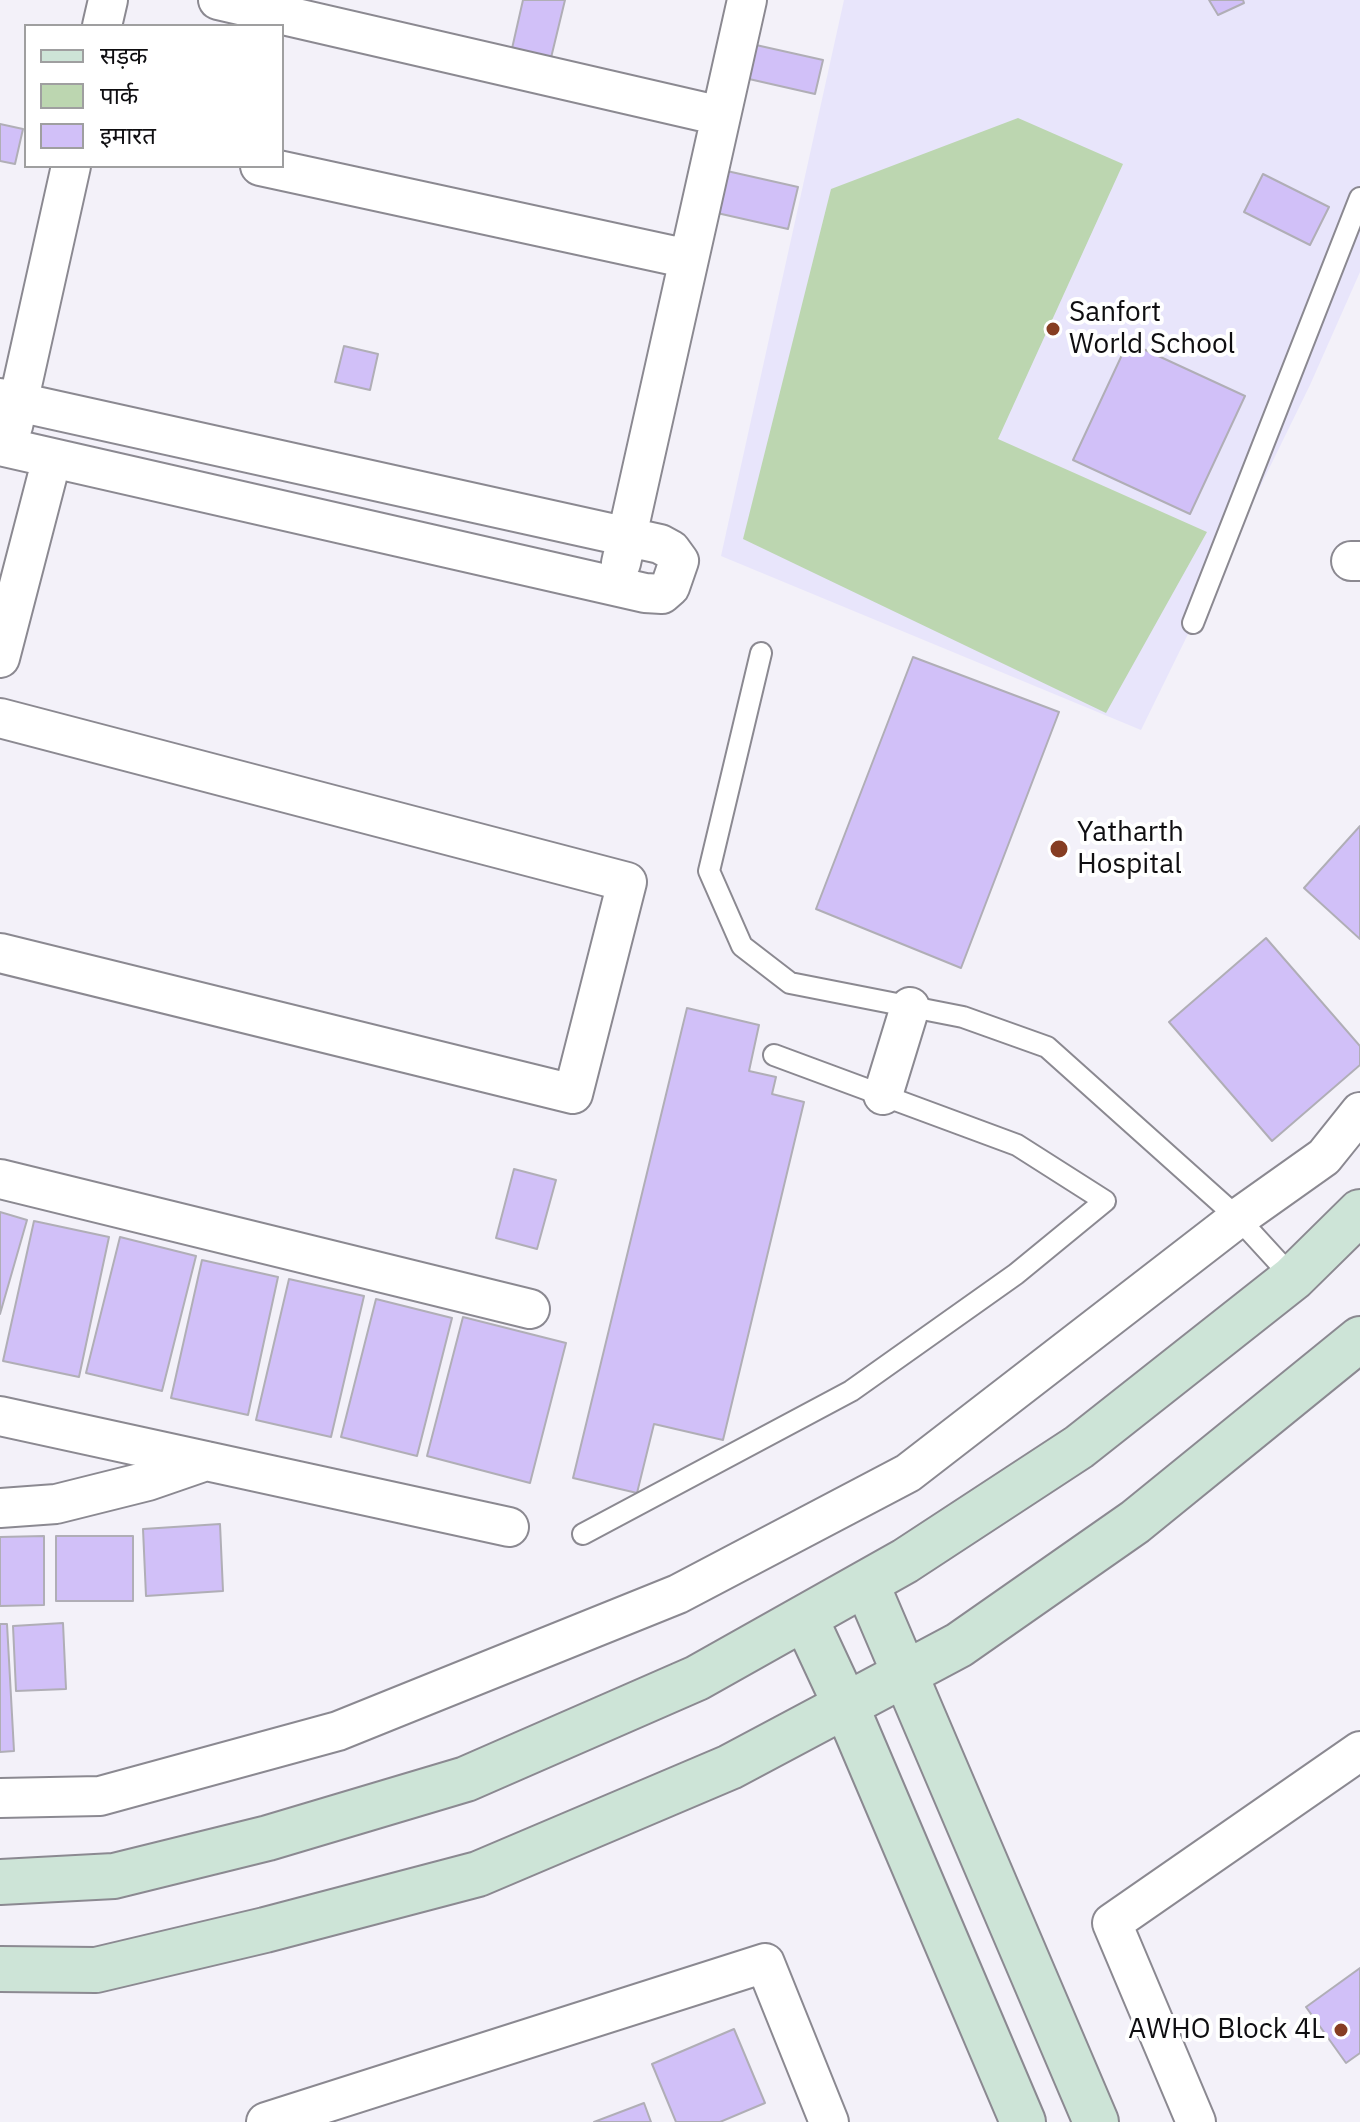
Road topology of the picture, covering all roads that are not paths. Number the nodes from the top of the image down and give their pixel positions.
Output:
1 (108, 0) edge
2 (218, 0) edge
3 (747, 0) edge
4 (102, 24) edge
5 (721, 116) junction
6 (70, 168) edge
7 (269, 168) edge
8 (1360, 198) edge
9 (689, 259) junction
10 (10, 400) edge
11 (3, 447) edge
12 (52, 458) junction
13 (627, 538) junction
14 (615, 586) junction
15 (1193, 623) dead end
16 (761, 653) dead end
17 (0, 658) edge
18 (0, 718) edge
19 (0, 953) edge
20 (910, 1007) junction
21 (774, 1055) dead end
22 (883, 1095) junction
23 (1360, 1112) edge
24 (0, 1179) edge
25 (1360, 1212) edge
26 (1238, 1218) junction
27 (1293, 1278) junction
28 (530, 1309) dead end
29 (1360, 1339) edge
30 (0, 1416) edge
31 (206, 1461) junction
32 (0, 1508) edge
33 (509, 1527) dead end
34 (583, 1534) dead end
35 (866, 1583) junction
36 (805, 1618) junction
37 (907, 1673) junction
38 (846, 1706) junction
39 (1360, 1751) edge
40 (0, 1798) edge
41 (0, 1882) edge
42 (0, 1969) edge
43 (266, 2122) edge
44 (829, 2122) edge
45 (1023, 2122) edge
46 (1096, 2122) edge
47 (1196, 2122) edge

1 - 4 street
2 - 5 street
3 - 5 street
5 - 9 street
6 - 10 street
7 - 9 street
8 - 15 lane
9 - 13 street
10 - 11 street
10 - 13 street
11 - 12 street
12 - 14 street
12 - 17 street
13 - 14 street
13 - 14 street
16 - 20 lane
18 - 19 street
20 - 22 street
20 - 26 lane
21 - 22 lane
22 - 34 lane
23 - 26 street
24 - 28 street
25 - 27 street
26 - 27 lane
26 - 40 street
27 - 35 street
29 - 37 street
30 - 31 street
31 - 32 street
31 - 33 street
35 - 36 street
35 - 37 street
36 - 38 street
36 - 41 street
37 - 38 street
37 - 46 street
38 - 42 street
38 - 45 street
39 - 47 street
43 - 44 street

